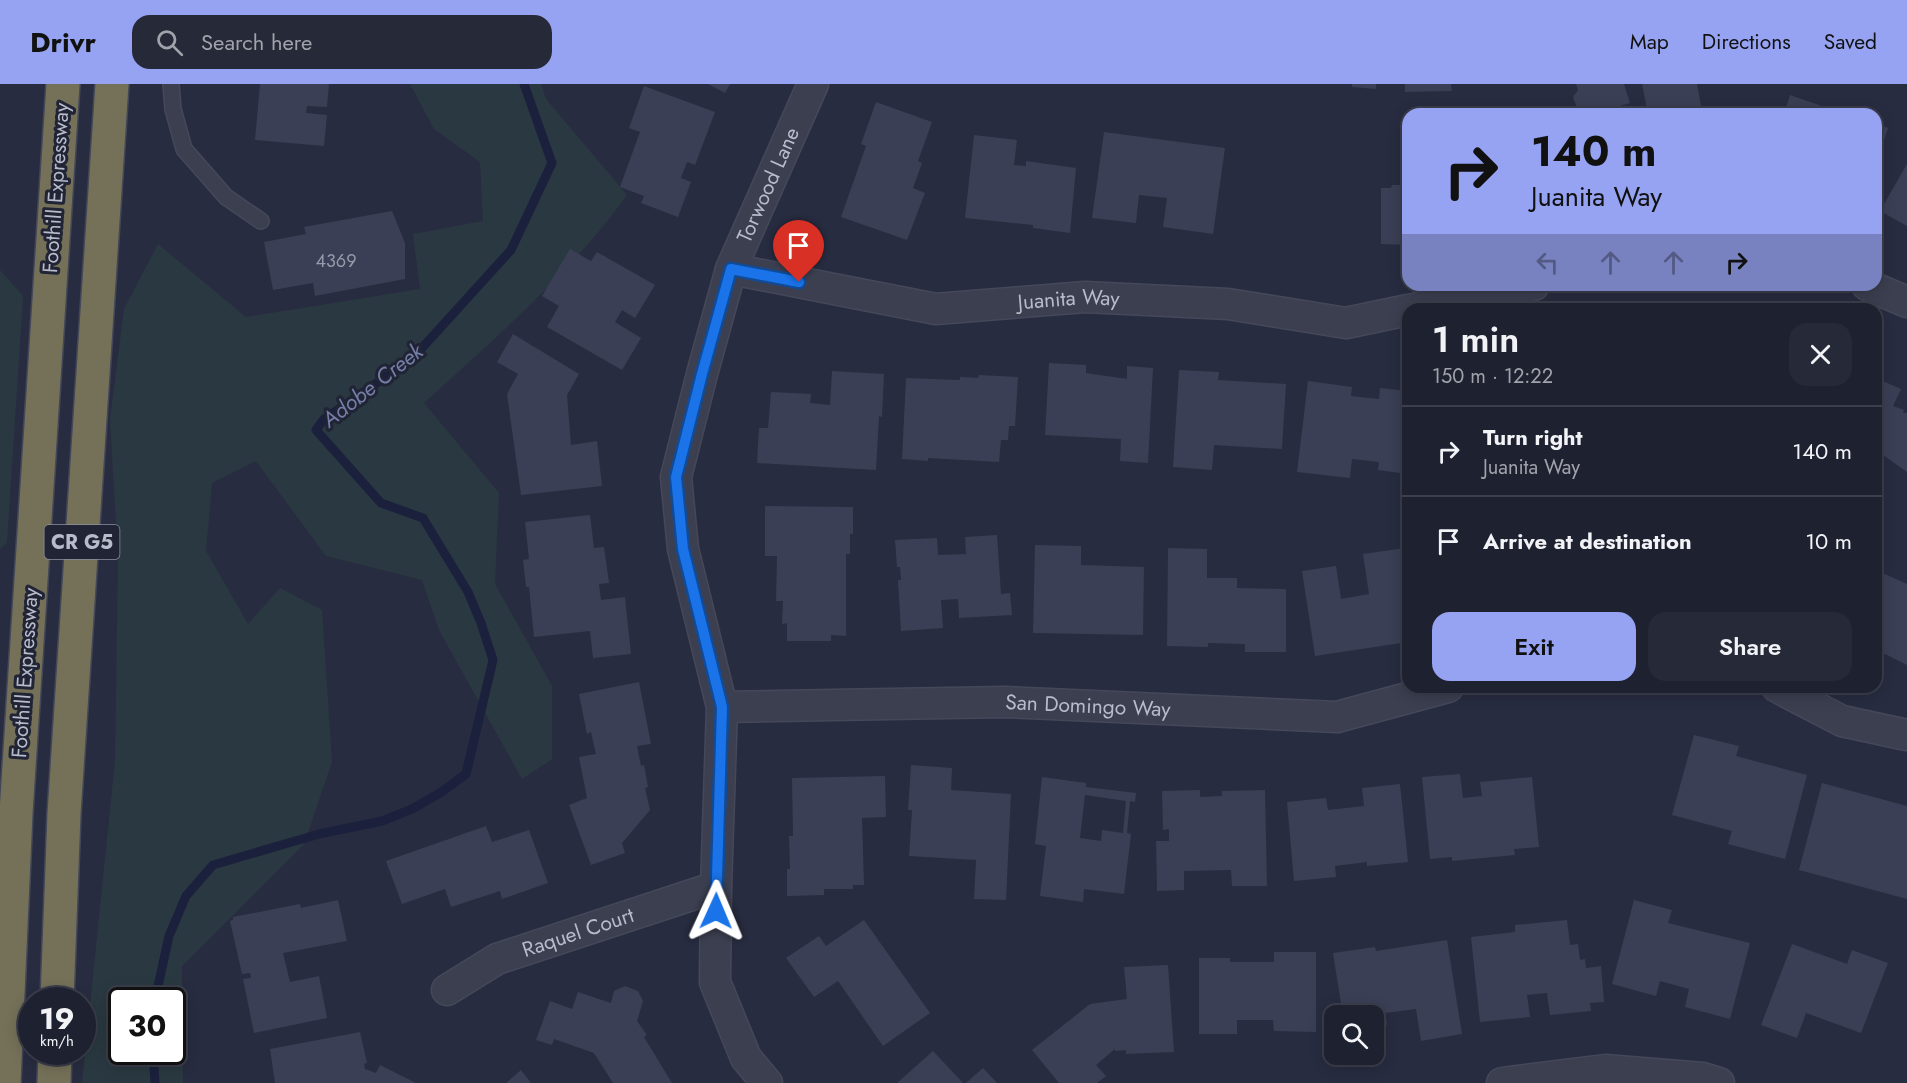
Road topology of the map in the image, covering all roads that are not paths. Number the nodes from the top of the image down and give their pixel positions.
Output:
1 (63, 84) edge
2 (112, 84) edge
3 (171, 84) edge
4 (813, 84) edge
5 (261, 220) dead end
6 (731, 269) junction
7 (1504, 291) edge
8 (1881, 291) edge
9 (1907, 302) edge
10 (1444, 303) edge
11 (1402, 311) edge
12 (1426, 693) edge
13 (1788, 693) edge
14 (722, 707) junction
15 (1907, 735) edge
16 (716, 887) junction
17 (57, 987) edge
18 (447, 990) dead end
19 (55, 1065) edge
20 (4, 1083) edge
21 (54, 1083) edge
22 (767, 1083) edge
23 (1502, 1083) edge
24 (1719, 1083) edge

1 - 20 highway, Foothill Expressway / CR G5
2 - 17 highway, CR G5
3 - 5 lane
4 - 6 street, Torwood Lane
6 - 11 street, Juanita Way
6 - 14 street, Torwood Lane
7 - 10 street
8 - 9 street
12 - 14 street, San Domingo Way
13 - 15 street
14 - 16 street, Torwood Lane
16 - 18 street, Raquel Court
16 - 22 street, Torwood Lane
19 - 21 highway
23 - 24 street

